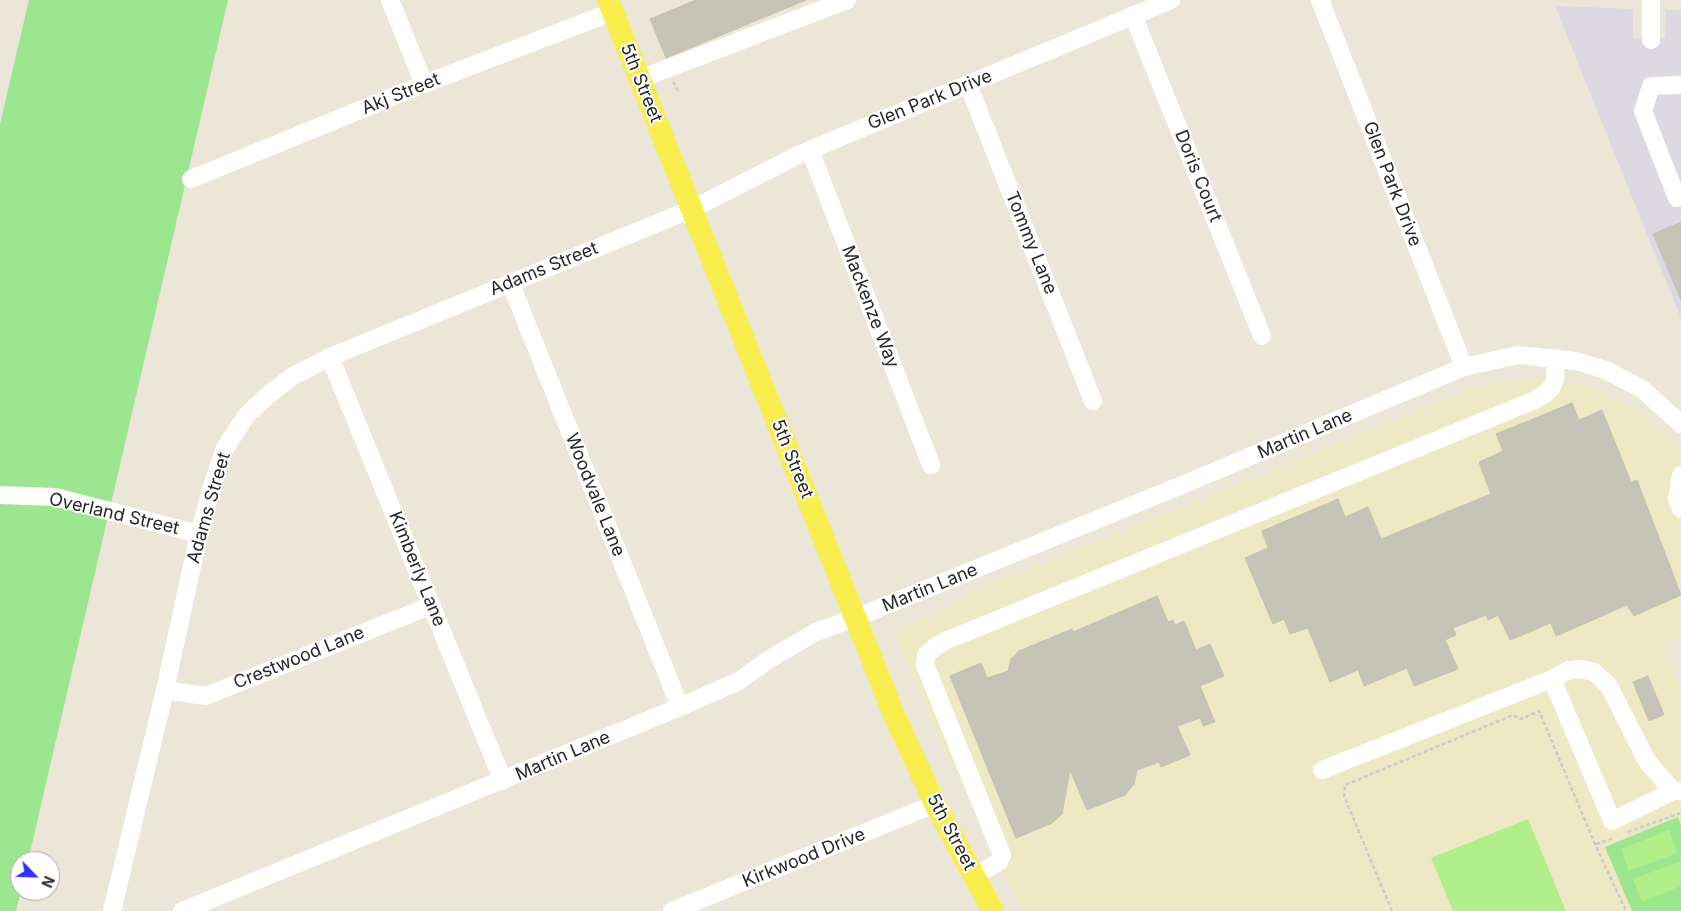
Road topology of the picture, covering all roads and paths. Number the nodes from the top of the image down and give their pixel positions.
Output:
1 (390, 0) edge
2 (847, 0) edge
3 (1171, 0) edge
4 (1320, 0) edge
5 (1651, 0) edge
6 (610, 6) edge
7 (1133, 16) junction
8 (1651, 40) dead end
9 (640, 79) junction
10 (424, 84) junction
11 (968, 84) junction
12 (1681, 85) edge
13 (810, 150) junction
14 (191, 179) dead end
15 (1681, 197) edge
16 (692, 208) junction
17 (510, 282) junction
18 (1262, 336) dead end
19 (330, 357) junction
20 (1556, 358) junction
21 (1464, 367) junction
22 (1094, 401) dead end
23 (1681, 424) edge
24 (931, 465) dead end
25 (1681, 476) edge
26 (0, 495) edge
27 (1681, 509) edge
28 (199, 534) junction
29 (432, 605) junction
30 (855, 618) junction
31 (1552, 679) junction
32 (164, 690) junction
33 (680, 707) junction
34 (1322, 770) dead end
35 (504, 781) junction
36 (1677, 791) edge
37 (935, 804) junction
38 (1681, 813) edge
39 (1595, 844) junction
40 (974, 876) junction
41 (112, 911) edge
42 (182, 911) edge
43 (672, 911) edge
44 (993, 911) edge
45 (1392, 911) edge
46 (1626, 911) edge

1 - 10 street
2 - 9 street
3 - 7 street, Glen Park Drive
4 - 21 street, Glen Park Drive
5 - 8 street
6 - 9 main road, 5th Street
6 - 10 street, Akj Street
7 - 11 street, Glen Park Drive
7 - 18 street, Doris Court
9 - 16 main road, 5th Street
10 - 14 street, Akj Street
11 - 13 street, Glen Park Drive
11 - 22 street, Tommy Lane
12 - 15 street
13 - 16 street, Glen Park Drive
13 - 24 street, Mackenze Way
16 - 17 street, Adams Street
16 - 30 main road, 5th Street
17 - 19 street, Adams Street
17 - 33 street, Woodvale Lane
19 - 28 street, Adams Street
19 - 29 street, Kimberly Lane
20 - 21 street, Martin Lane
20 - 23 street, Martin Lane
20 - 40 street
21 - 30 street, Martin Lane
25 - 27 street
26 - 28 street, Overland Street
28 - 32 street, Adams Street
29 - 32 street, Crestwood Lane
29 - 35 street, Kimberly Lane
30 - 33 street, Martin Lane
30 - 37 main road, 5th Street
31 - 34 street
31 - 36 street
31 - 36 street
32 - 41 street, Adams Street
33 - 35 street, Martin Lane
35 - 42 street, Martin Lane
37 - 40 main road, 5th Street
37 - 43 street, Kirkwood Drive
38 - 39 path
39 - 45 path
39 - 46 path
40 - 44 main road, 5th Street

